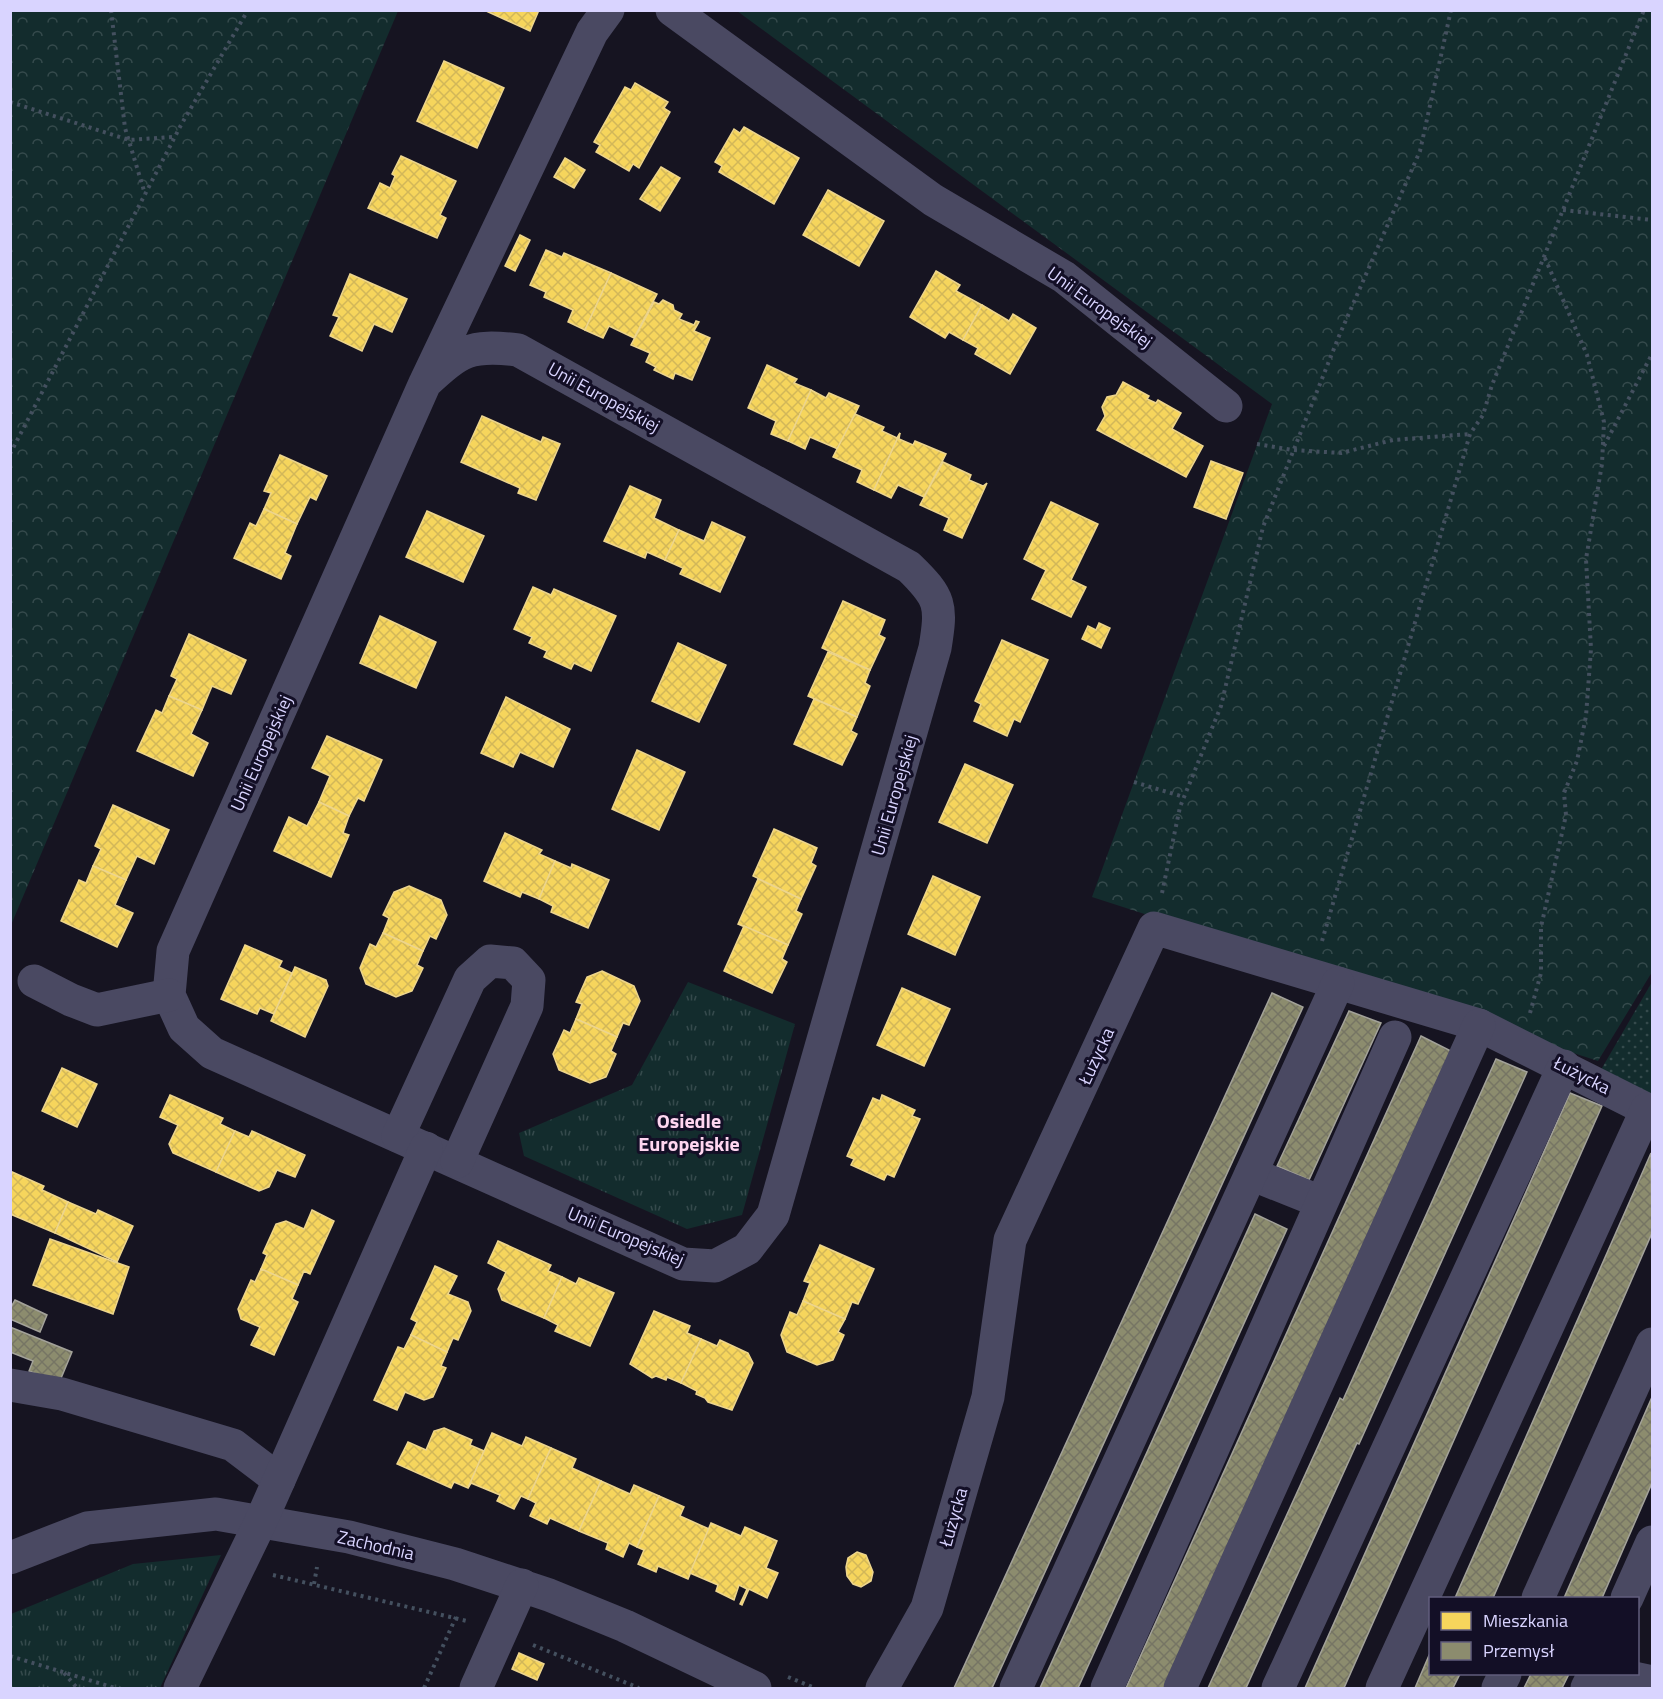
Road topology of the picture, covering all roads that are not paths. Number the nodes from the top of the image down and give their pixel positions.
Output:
1 (608, 10) edge
2 (672, 10) edge
3 (425, 383) junction
4 (1226, 406) dead end
5 (1325, 979) junction
6 (34, 981) dead end
7 (168, 995) junction
8 (1479, 1025) junction
9 (1395, 1037) dead end
10 (1564, 1065) junction
11 (1650, 1111) edge
12 (412, 1142) junction
13 (457, 1162) junction
14 (1251, 1174) junction
15 (1322, 1202) junction
16 (1653, 1344) edge
17 (10, 1385) edge
18 (279, 1480) junction
19 (260, 1523) junction
20 (1653, 1542) edge
21 (10, 1557) edge
22 (522, 1585) junction
23 (1539, 1597) edge
24 (1628, 1597) edge
25 (1505, 1675) edge
26 (1594, 1675) edge
27 (1620, 1675) edge
28 (723, 1682) edge
29 (1653, 1682) edge
30 (180, 1689) edge
31 (476, 1689) edge
32 (755, 1689) edge
33 (882, 1689) edge
34 (1016, 1689) edge
35 (1107, 1689) edge
36 (1180, 1689) edge
37 (1278, 1689) edge
38 (1382, 1689) edge
39 (1498, 1689) edge
40 (1587, 1689) edge

1 - 3 street, Unii Europejskiej
2 - 4 street, Unii Europejskiej
3 - 7 street, Unii Europejskiej
3 - 13 street, Unii Europejskiej
5 - 8 street, Łużycka
5 - 14 street
5 - 33 street, Łużycka
6 - 7 street
7 - 12 street, Unii Europejskiej
8 - 10 street, Łużycka
8 - 36 street
9 - 15 street
10 - 11 street, Łużycka
10 - 37 street
11 - 38 street
12 - 13 street, Unii Europejskiej
12 - 13 street
12 - 18 street
14 - 15 street
14 - 34 street
15 - 35 street
16 - 23 street
17 - 18 street
18 - 19 street
19 - 21 street, Zachodnia
19 - 22 street, Zachodnia
19 - 30 street
20 - 24 street
22 - 28 street, Zachodnia
22 - 31 street
25 - 39 street
26 - 40 street
27 - 29 street
28 - 32 street, Zachodnia

